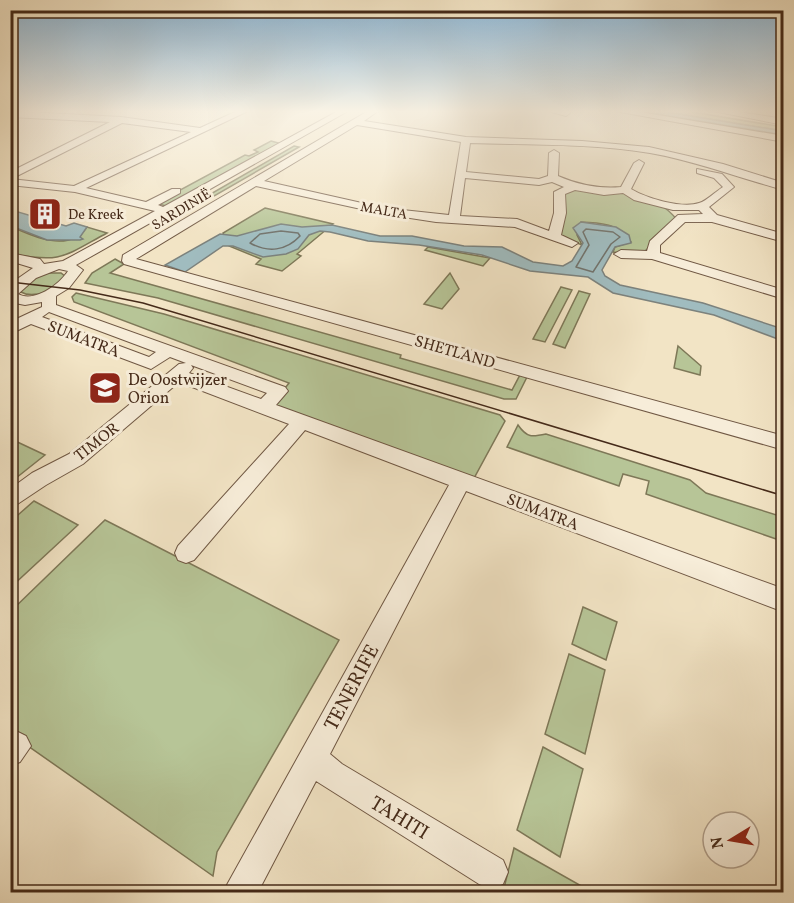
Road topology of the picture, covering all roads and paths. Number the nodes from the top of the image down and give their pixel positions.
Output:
1 (55, 153) edge
2 (127, 153) edge
3 (245, 153) edge
4 (272, 153) edge
5 (284, 153) edge
6 (298, 153) edge
7 (464, 153) edge
8 (554, 153) edge
9 (609, 153) edge
10 (663, 153) edge
11 (639, 163) junction
12 (462, 175) junction
13 (10, 176) edge
14 (553, 178) junction
15 (10, 182) edge
16 (191, 182) dead end
17 (254, 182) junction
18 (539, 182) junction
19 (574, 187) junction
20 (729, 187) junction
21 (181, 188) dead end
22 (75, 189) junction
23 (626, 190) junction
24 (781, 190) edge
25 (559, 192) junction
26 (146, 206) junction
27 (673, 207) junction
28 (702, 207) junction
29 (171, 212) junction
30 (195, 218) junction
31 (454, 218) junction
32 (682, 218) junction
33 (713, 218) junction
34 (556, 231) junction
35 (783, 238) edge
36 (572, 243) dead end
37 (621, 254) dead end
38 (653, 255) junction
39 (10, 257) edge
40 (128, 258) joint
41 (70, 268) junction
42 (42, 269) junction
43 (783, 295) edge
44 (11, 296) edge
45 (49, 302) junction
46 (30, 318) junction
47 (10, 329) edge
48 (168, 351) junction
49 (194, 360) junction
50 (177, 375) junction
51 (264, 407) junction
52 (302, 421) junction
53 (783, 443) edge
54 (461, 481) junction
55 (10, 501) edge
56 (190, 548) dead end
57 (783, 601) edge
58 (312, 759) junction
59 (491, 872) dead end
60 (240, 892) edge

1 - 13 street
2 - 22 street
3 - 16 street
4 - 29 street
5 - 29 street
6 - 17 street, SARDINIË
7 - 12 street
8 - 14 street
9 - 11 street
10 - 24 street
11 - 20 street
11 - 23 street
12 - 18 street
12 - 31 street
14 - 18 street
14 - 19 street
15 - 22 street
17 - 30 street, SARDINIË
17 - 31 street, MALTA
18 - 25 street
19 - 23 street
19 - 25 street
20 - 24 street
20 - 28 street
21 - 26 street
22 - 26 street
23 - 27 street
25 - 34 street
26 - 29 street
27 - 28 street
27 - 32 street
28 - 33 street
29 - 30 street
29 - 41 street
30 - 40 street, SARDINIË
31 - 34 street, MALTA
32 - 33 street
32 - 38 street
33 - 35 street
34 - 36 street, MALTA
37 - 38 street
38 - 43 street
39 - 42 street
40 - 53 street, SHETLAND
41 - 42 street
41 - 45 street
42 - 44 street
44 - 45 street
45 - 46 street
45 - 48 street
46 - 47 street
46 - 48 street, SUMATRA
48 - 49 street
49 - 50 street, TIMOR
49 - 51 street
50 - 51 street, SUMATRA
50 - 55 street, TIMOR
51 - 52 street, SUMATRA
52 - 54 street, SUMATRA
52 - 56 street
54 - 57 street, SUMATRA
54 - 58 street, TENERIFE
58 - 59 street, TAHITI
58 - 60 street, TENERIFE

